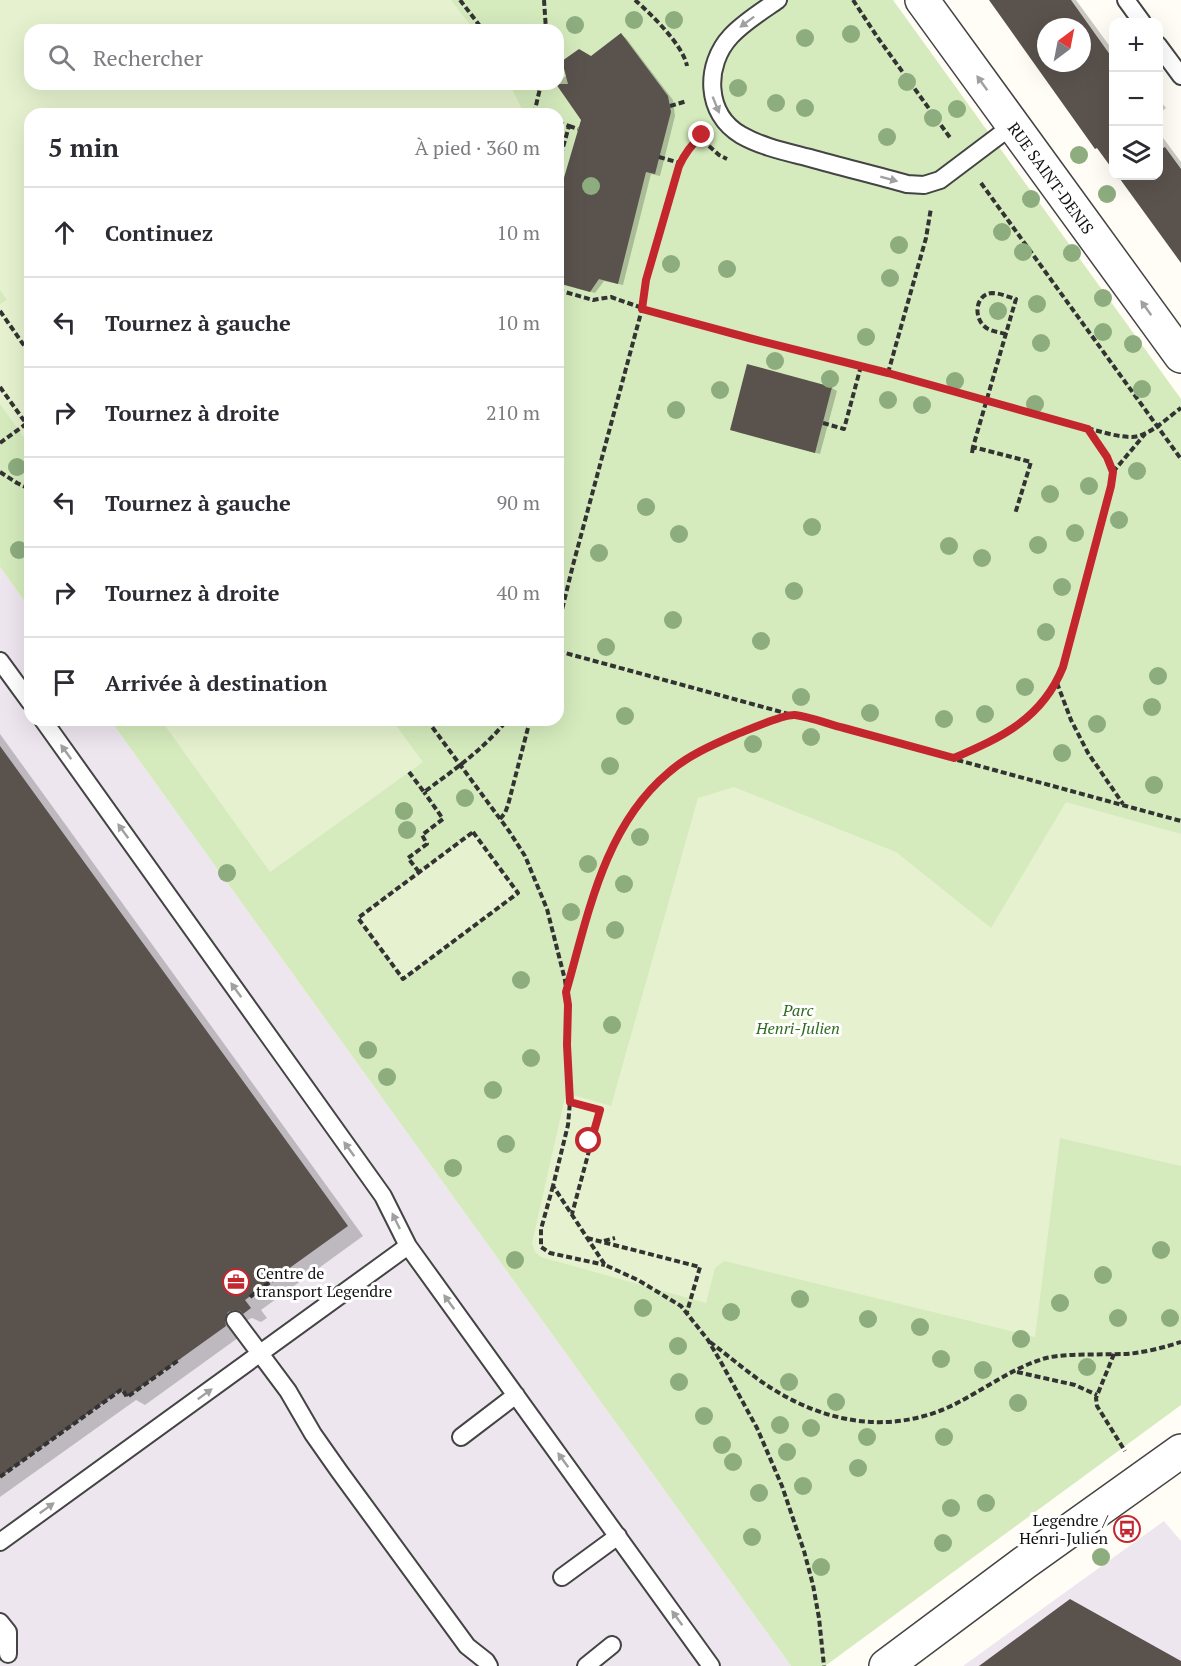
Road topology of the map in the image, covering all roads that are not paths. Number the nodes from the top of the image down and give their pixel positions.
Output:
1 (778, 0) edge
2 (922, 0) edge
3 (1126, 0) edge
4 (1139, 18) edge
5 (1163, 52) edge
6 (1181, 76) edge
7 (1013, 125) junction
8 (1181, 356) edge
9 (0, 660) edge
10 (24, 694) edge
11 (47, 726) edge
12 (408, 1246) junction
13 (235, 1320) dead end
14 (260, 1354) junction
15 (516, 1395) junction
16 (461, 1437) dead end
17 (1181, 1451) edge
18 (618, 1536) junction
19 (0, 1542) edge
20 (562, 1577) dead end
21 (0, 1622) edge
22 (467, 1646) junction
23 (612, 1646) dead end
24 (8, 1657) edge
25 (899, 1662) edge
26 (469, 1666) edge
27 (489, 1666) edge
28 (586, 1666) edge
29 (711, 1666) edge

1 -> 7 lane
7 -> 2 street, RUE SAINT-DENIS
3 - 4 lane
5 - 6 lane
8 -> 7 street, RUE SAINT-DENIS
9 - 10 lane
12 -> 11 lane
12 - 14 lane
15 -> 12 lane
13 - 14 lane
19 -> 14 lane
14 - 22 lane
15 - 16 lane
18 -> 15 lane
17 - 25 street
18 - 20 lane
29 -> 18 lane
21 - 24 lane
22 - 26 lane
22 - 27 lane
23 - 28 lane

